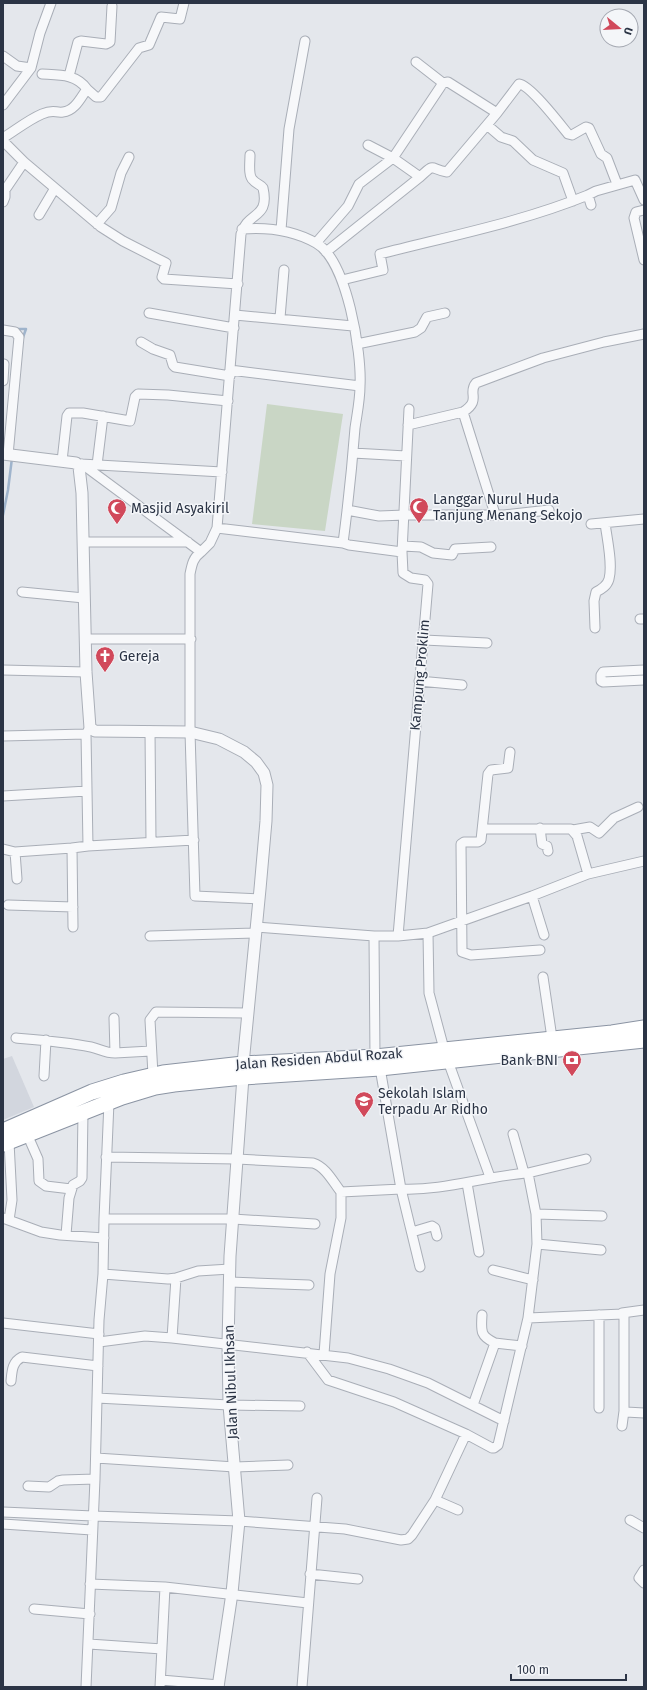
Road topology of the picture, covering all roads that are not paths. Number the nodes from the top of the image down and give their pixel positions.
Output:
1 (51, 3) edge
2 (184, 3) edge
3 (112, 6) dead end
4 (305, 41) dead end
5 (3, 56) edge
6 (416, 62) dead end
7 (28, 68) junction
8 (42, 74) dead end
9 (69, 76) junction
10 (443, 83) junction
11 (87, 89) junction
12 (3, 105) edge
13 (497, 113) junction
14 (487, 125) junction
15 (3, 140) edge
16 (368, 145) dead end
17 (250, 155) dead end
18 (129, 157) dead end
19 (393, 158) junction
20 (24, 162) junction
21 (420, 177) junction
22 (617, 184) junction
23 (55, 188) junction
24 (588, 195) junction
25 (644, 200) edge
26 (573, 201) junction
27 (3, 202) edge
28 (591, 205) dead end
29 (644, 210) edge
30 (40, 215) dead end
31 (97, 224) junction
32 (242, 229) junction
33 (281, 230) junction
34 (316, 243) junction
35 (326, 252) junction
36 (644, 260) edge
37 (284, 270) dead end
38 (342, 280) junction
39 (238, 284) junction
40 (149, 313) dead end
41 (445, 314) dead end
42 (235, 315) junction
43 (280, 318) junction
44 (353, 326) junction
45 (234, 328) junction
46 (3, 330) edge
47 (644, 334) edge
48 (141, 342) dead end
49 (357, 344) junction
50 (4, 364) edge
51 (230, 373) junction
52 (3, 381) edge
53 (360, 386) junction
54 (228, 401) junction
55 (409, 409) dead end
56 (462, 412) junction
57 (103, 416) junction
58 (408, 425) junction
59 (353, 453) junction
60 (9, 455) edge
61 (406, 456) junction
62 (62, 461) junction
63 (80, 464) junction
64 (97, 464) junction
65 (222, 472) junction
66 (347, 510) junction
67 (549, 510) dead end
68 (405, 514) junction
69 (495, 514) junction
70 (644, 518) edge
71 (605, 523) junction
72 (591, 524) dead end
73 (217, 528) junction
74 (83, 542) junction
75 (188, 542) junction
76 (343, 543) junction
77 (491, 548) dead end
78 (402, 549) junction
79 (201, 552) junction
80 (22, 592) dead end
81 (84, 598) junction
82 (595, 628) dead end
83 (85, 639) junction
84 (191, 639) junction
85 (424, 640) junction
86 (487, 643) dead end
87 (3, 670) edge
88 (644, 670) edge
89 (86, 672) junction
90 (644, 680) edge
91 (419, 681) junction
92 (462, 685) dead end
93 (88, 731) junction
94 (150, 731) junction
95 (190, 732) junction
96 (3, 736) edge
97 (510, 752) dead end
98 (87, 791) junction
99 (3, 796) edge
100 (638, 807) dead end
101 (540, 828) junction
102 (483, 829) junction
103 (573, 830) junction
104 (194, 840) junction
105 (151, 842) junction
106 (88, 846) junction
107 (72, 848) junction
108 (3, 849) edge
109 (15, 852) junction
110 (548, 852) dead end
111 (644, 861) edge
112 (588, 874) junction
113 (16, 879) dead end
114 (532, 896) junction
115 (259, 899) junction
116 (8, 906) dead end
117 (73, 907) junction
118 (462, 921) junction
119 (73, 927) dead end
120 (256, 930) junction
121 (428, 933) junction
122 (544, 935) dead end
123 (150, 936) dead end
124 (374, 936) junction
125 (398, 936) junction
126 (540, 950) dead end
127 (543, 976) dead end
128 (247, 1013) junction
129 (114, 1018) dead end
130 (644, 1028) edge
131 (16, 1038) dead end
132 (552, 1038) junction
133 (46, 1040) junction
134 (644, 1040) edge
135 (151, 1051) junction
136 (115, 1053) junction
137 (446, 1055) junction
138 (378, 1062) junction
139 (243, 1070) junction
140 (153, 1075) junction
141 (44, 1076) dead end
142 (109, 1102) junction
143 (83, 1112) junction
144 (27, 1134) junction
145 (513, 1134) dead end
146 (5, 1139) edge
147 (106, 1157) junction
148 (237, 1159) junction
149 (586, 1159) dead end
150 (526, 1173) junction
151 (490, 1177) junction
152 (467, 1183) junction
153 (71, 1189) junction
154 (401, 1189) junction
155 (341, 1192) junction
156 (536, 1214) junction
157 (602, 1216) dead end
158 (6, 1219) edge
159 (104, 1219) junction
160 (233, 1219) junction
161 (315, 1224) dead end
162 (412, 1232) junction
163 (66, 1235) junction
164 (436, 1236) dead end
165 (104, 1238) junction
166 (537, 1244) junction
167 (601, 1250) dead end
168 (479, 1252) dead end
169 (420, 1267) dead end
170 (230, 1268) junction
171 (493, 1270) dead end
172 (103, 1274) junction
173 (176, 1278) junction
174 (533, 1280) junction
175 (230, 1282) junction
176 (309, 1285) dead end
177 (644, 1310) edge
178 (622, 1313) junction
179 (599, 1315) junction
180 (482, 1316) dead end
181 (528, 1318) junction
182 (3, 1323) edge
183 (99, 1338) junction
184 (172, 1338) junction
185 (495, 1343) junction
186 (228, 1344) junction
187 (522, 1346) junction
188 (307, 1352) junction
189 (324, 1354) junction
190 (3, 1364) edge
191 (13, 1365) junction
192 (98, 1366) junction
193 (11, 1381) dead end
194 (97, 1398) junction
195 (473, 1405) junction
196 (229, 1406) junction
197 (300, 1406) dead end
198 (598, 1408) dead end
199 (624, 1411) junction
200 (644, 1413) edge
201 (504, 1421) junction
202 (622, 1426) dead end
203 (466, 1434) junction
204 (96, 1458) junction
205 (288, 1464) dead end
206 (235, 1467) junction
207 (95, 1480) junction
208 (28, 1486) dead end
209 (317, 1498) dead end
210 (435, 1500) junction
211 (458, 1510) dead end
212 (3, 1512) edge
213 (93, 1516) junction
214 (630, 1520) dead end
215 (238, 1521) junction
216 (3, 1524) edge
217 (315, 1527) junction
218 (644, 1528) edge
219 (92, 1530) junction
220 (644, 1570) edge
221 (310, 1574) junction
222 (358, 1579) dead end
223 (644, 1583) edge
224 (90, 1584) junction
225 (165, 1587) junction
226 (232, 1593) junction
227 (308, 1603) junction
228 (34, 1609) dead end
229 (90, 1614) junction
230 (89, 1644) junction
231 (162, 1649) junction
232 (160, 1683) edge
233 (218, 1686) edge
234 (86, 1687) edge
235 (302, 1687) edge

1 - 7 street
2 - 11 street
3 - 9 street
4 - 33 street
5 - 7 street
6 - 10 street
7 - 12 street
8 - 9 street
9 - 11 street
10 - 13 street
10 - 19 street
11 - 15 street
13 - 14 street
13 - 22 street
14 - 21 street
14 - 26 street
15 - 20 street
16 - 19 street
17 - 32 street
18 - 31 street
19 - 21 street
19 - 34 street
20 - 23 street
20 - 27 street
21 - 35 street
22 - 24 street
22 - 25 street
23 - 30 street
23 - 31 street
24 - 26 street
24 - 28 street
26 - 38 street
29 - 36 street
31 - 39 street
32 - 33 street
32 - 39 street
33 - 34 street
34 - 35 street
35 - 38 street
37 - 43 street
38 - 44 street
39 - 42 street
40 - 45 street
41 - 49 street
42 - 43 street
42 - 45 street
43 - 44 street
44 - 49 street
45 - 51 street
46 - 60 street
47 - 56 street
48 - 51 street
49 - 53 street
50 - 52 street
51 - 53 street
51 - 54 street
53 - 59 street
54 - 57 street
54 - 65 street
55 - 58 street, Kampung Proklim
56 - 58 street
56 - 69 street
57 - 62 street
57 - 64 street
58 - 61 street, Kampung Proklim
59 - 61 street
59 - 66 street
60 - 62 street
61 - 68 street, Kampung Proklim
62 - 63 street
63 - 64 street
63 - 74 street
63 - 75 street
64 - 65 street
65 - 73 street
66 - 68 street
66 - 76 street
67 - 69 street
68 - 69 street
68 - 78 street, Kampung Proklim
70 - 71 street
71 - 72 street
71 - 82 street
73 - 76 street
73 - 79 street
74 - 75 street
74 - 81 street
75 - 79 street
76 - 78 street
77 - 78 street
78 - 85 street, Kampung Proklim
79 - 84 street
80 - 81 street
81 - 83 street
83 - 84 street
83 - 89 street
84 - 95 street
85 - 86 street
85 - 91 street, Kampung Proklim
87 - 89 street
88 - 90 street
89 - 93 street
91 - 92 street
91 - 125 street, Kampung Proklim
93 - 94 street, Jalan Nibul Ikhsan
93 - 96 street
93 - 98 street
94 - 95 street, Jalan Nibul Ikhsan
94 - 105 street
95 - 104 street
95 - 115 street, Jalan Nibul Ikhsan
97 - 102 street
98 - 99 street
98 - 106 street
100 - 103 street
101 - 102 street
101 - 103 street
101 - 110 street
102 - 118 street
103 - 112 street
104 - 105 street
104 - 115 street
105 - 106 street
106 - 107 street
107 - 109 street
107 - 117 street
108 - 109 street
109 - 113 street
111 - 112 street
112 - 114 street
114 - 118 street
114 - 122 street
115 - 120 street, Jalan Nibul Ikhsan
116 - 117 street
117 - 119 street
118 - 121 street
118 - 126 street
120 - 123 street
120 - 124 street
120 - 128 street, Jalan Nibul Ikhsan
121 - 125 street
121 - 137 street
124 - 125 street
124 - 138 street
127 - 132 street
128 - 135 street
128 - 139 street, Jalan Nibul Ikhsan
129 - 136 street
130 - 132 highway, Jalan Residen Abdul Rozak
131 - 133 street
132 - 137 highway, Jalan Residen Abdul Rozak
133 - 136 street
133 - 141 street
134 - 137 highway, Jalan Residen Abdul Rozak
135 - 136 street
135 - 140 street
137 - 138 highway, Jalan Residen Abdul Rozak
137 - 151 street
138 - 139 highway, Jalan Residen Abdul Rozak
138 - 154 street
139 - 140 highway, Jalan Residen Abdul Rozak
139 - 142 highway, Jalan Residen Abdul Rozak
139 - 148 street, Jalan Nibul Ikhsan
140 - 146 highway, Jalan Residen Abdul Rozak
142 - 143 highway, Jalan Residen Abdul Rozak
142 - 147 street
143 - 144 highway, Jalan Residen Abdul Rozak
143 - 153 street
144 - 146 highway, Jalan Residen Abdul Rozak
144 - 153 street
145 - 150 street
146 - 158 street
147 - 148 street
147 - 159 street
148 - 155 street
148 - 160 street, Jalan Nibul Ikhsan
149 - 150 street
150 - 151 street
150 - 156 street
151 - 152 street
152 - 154 street
152 - 168 street
153 - 163 street
154 - 155 street
154 - 162 street
155 - 189 street
156 - 157 street
156 - 166 street
158 - 163 street
159 - 160 street
159 - 165 street
160 - 161 street
160 - 170 street, Jalan Nibul Ikhsan
162 - 164 street
162 - 169 street
163 - 165 street
165 - 172 street
166 - 167 street
166 - 174 street
170 - 173 street
170 - 175 street, Jalan Nibul Ikhsan
171 - 174 street
172 - 173 street
172 - 183 street
173 - 184 street
174 - 181 street
175 - 176 street
175 - 186 street, Jalan Nibul Ikhsan
177 - 178 street
178 - 179 street
178 - 199 street
179 - 181 street
179 - 198 street
180 - 185 street
181 - 187 street
182 - 183 street
183 - 184 street
183 - 192 street
184 - 186 street
185 - 187 street
185 - 195 street
186 - 188 street
186 - 196 street, Jalan Nibul Ikhsan
187 - 201 street
188 - 189 street
188 - 203 street
189 - 195 street
190 - 191 street
191 - 192 street
191 - 193 street
192 - 194 street
194 - 196 street
194 - 204 street
195 - 201 street
196 - 197 street
196 - 206 street, Jalan Nibul Ikhsan
199 - 200 street
199 - 202 street
201 - 203 street
203 - 210 street
204 - 206 street
204 - 207 street
205 - 206 street
206 - 215 street, Jalan Nibul Ikhsan
207 - 208 street
207 - 213 street
209 - 217 street
210 - 211 street
210 - 217 street
212 - 213 street
213 - 215 street
213 - 219 street
214 - 218 street
215 - 217 street
215 - 226 street, Jalan Nibul Ikhsan
216 - 219 street
217 - 221 street
219 - 224 street
220 - 223 street
221 - 222 street
221 - 227 street
224 - 225 street
224 - 229 street
225 - 226 street
225 - 231 street
226 - 227 street
226 - 233 street, Jalan Nibul Ikhsan
227 - 235 street
228 - 229 street
229 - 230 street
230 - 231 street
230 - 234 street
231 - 232 street
232 - 233 street

